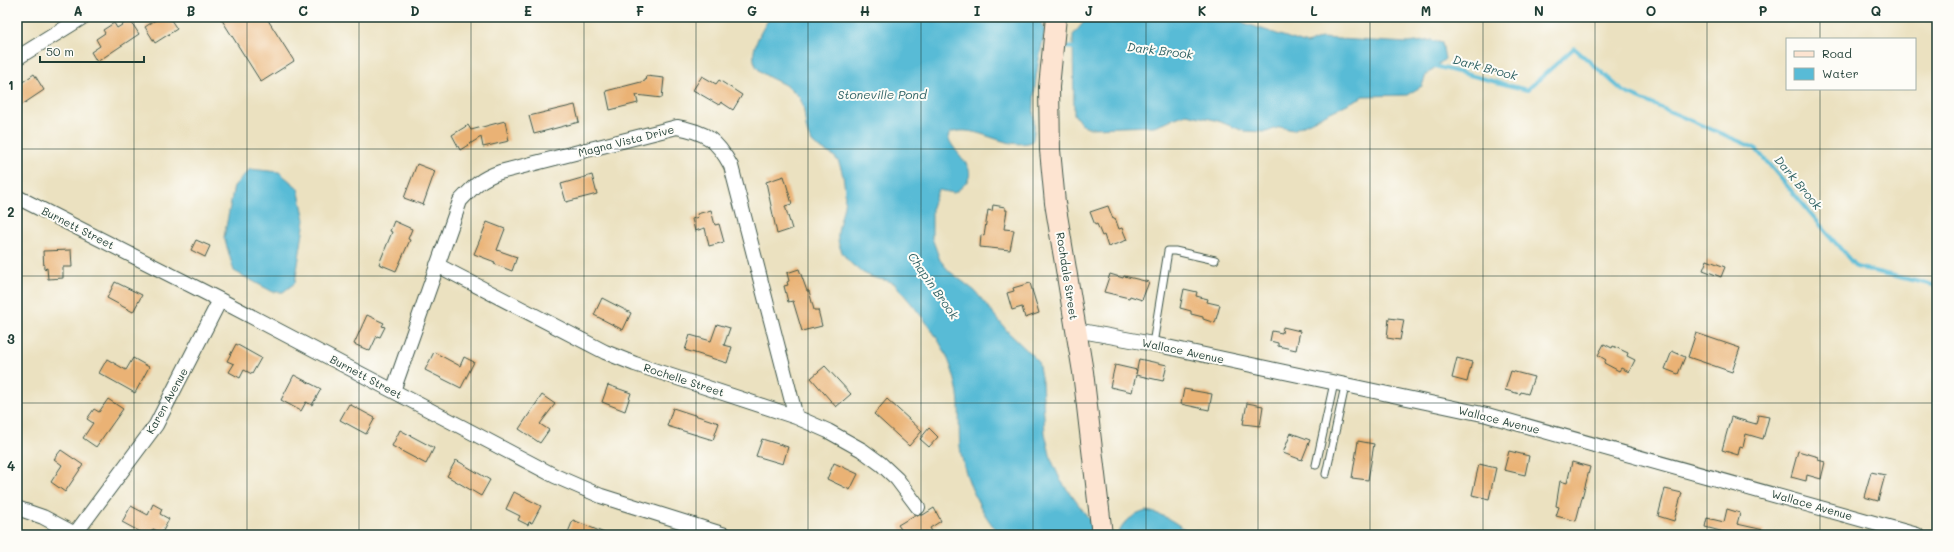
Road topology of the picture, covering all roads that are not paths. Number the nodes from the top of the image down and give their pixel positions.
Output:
1 (83, 17) edge
2 (1056, 17) edge
3 (17, 58) edge
4 (17, 197) edge
5 (1215, 260) dead end
6 (437, 266) junction
7 (220, 300) junction
8 (1076, 330) junction
9 (1153, 344) junction
10 (1339, 384) junction
11 (393, 391) junction
12 (796, 417) junction
13 (1316, 465) dead end
14 (1326, 474) dead end
15 (918, 507) dead end
16 (17, 508) edge
17 (1102, 534) edge
18 (76, 535) edge
19 (725, 535) edge
20 (1917, 535) edge

1 - 3 street
2 - 8 street, Rochdale Street
4 - 7 street, Burnett Street
5 - 9 lane
6 - 11 street, Magna Vista Drive
6 - 12 street, Rochelle Street
6 - 12 street, Magna Vista Drive
7 - 11 street, Burnett Street
7 - 18 street, Karen Avenue
8 - 9 street, Wallace Avenue
8 - 17 street, Rochdale Street
9 - 10 street, Wallace Avenue
10 - 13 lane
10 - 14 lane
10 - 20 street, Wallace Avenue
11 - 19 street, Burnett Street
12 - 15 street, Rochelle Street
16 - 18 street

